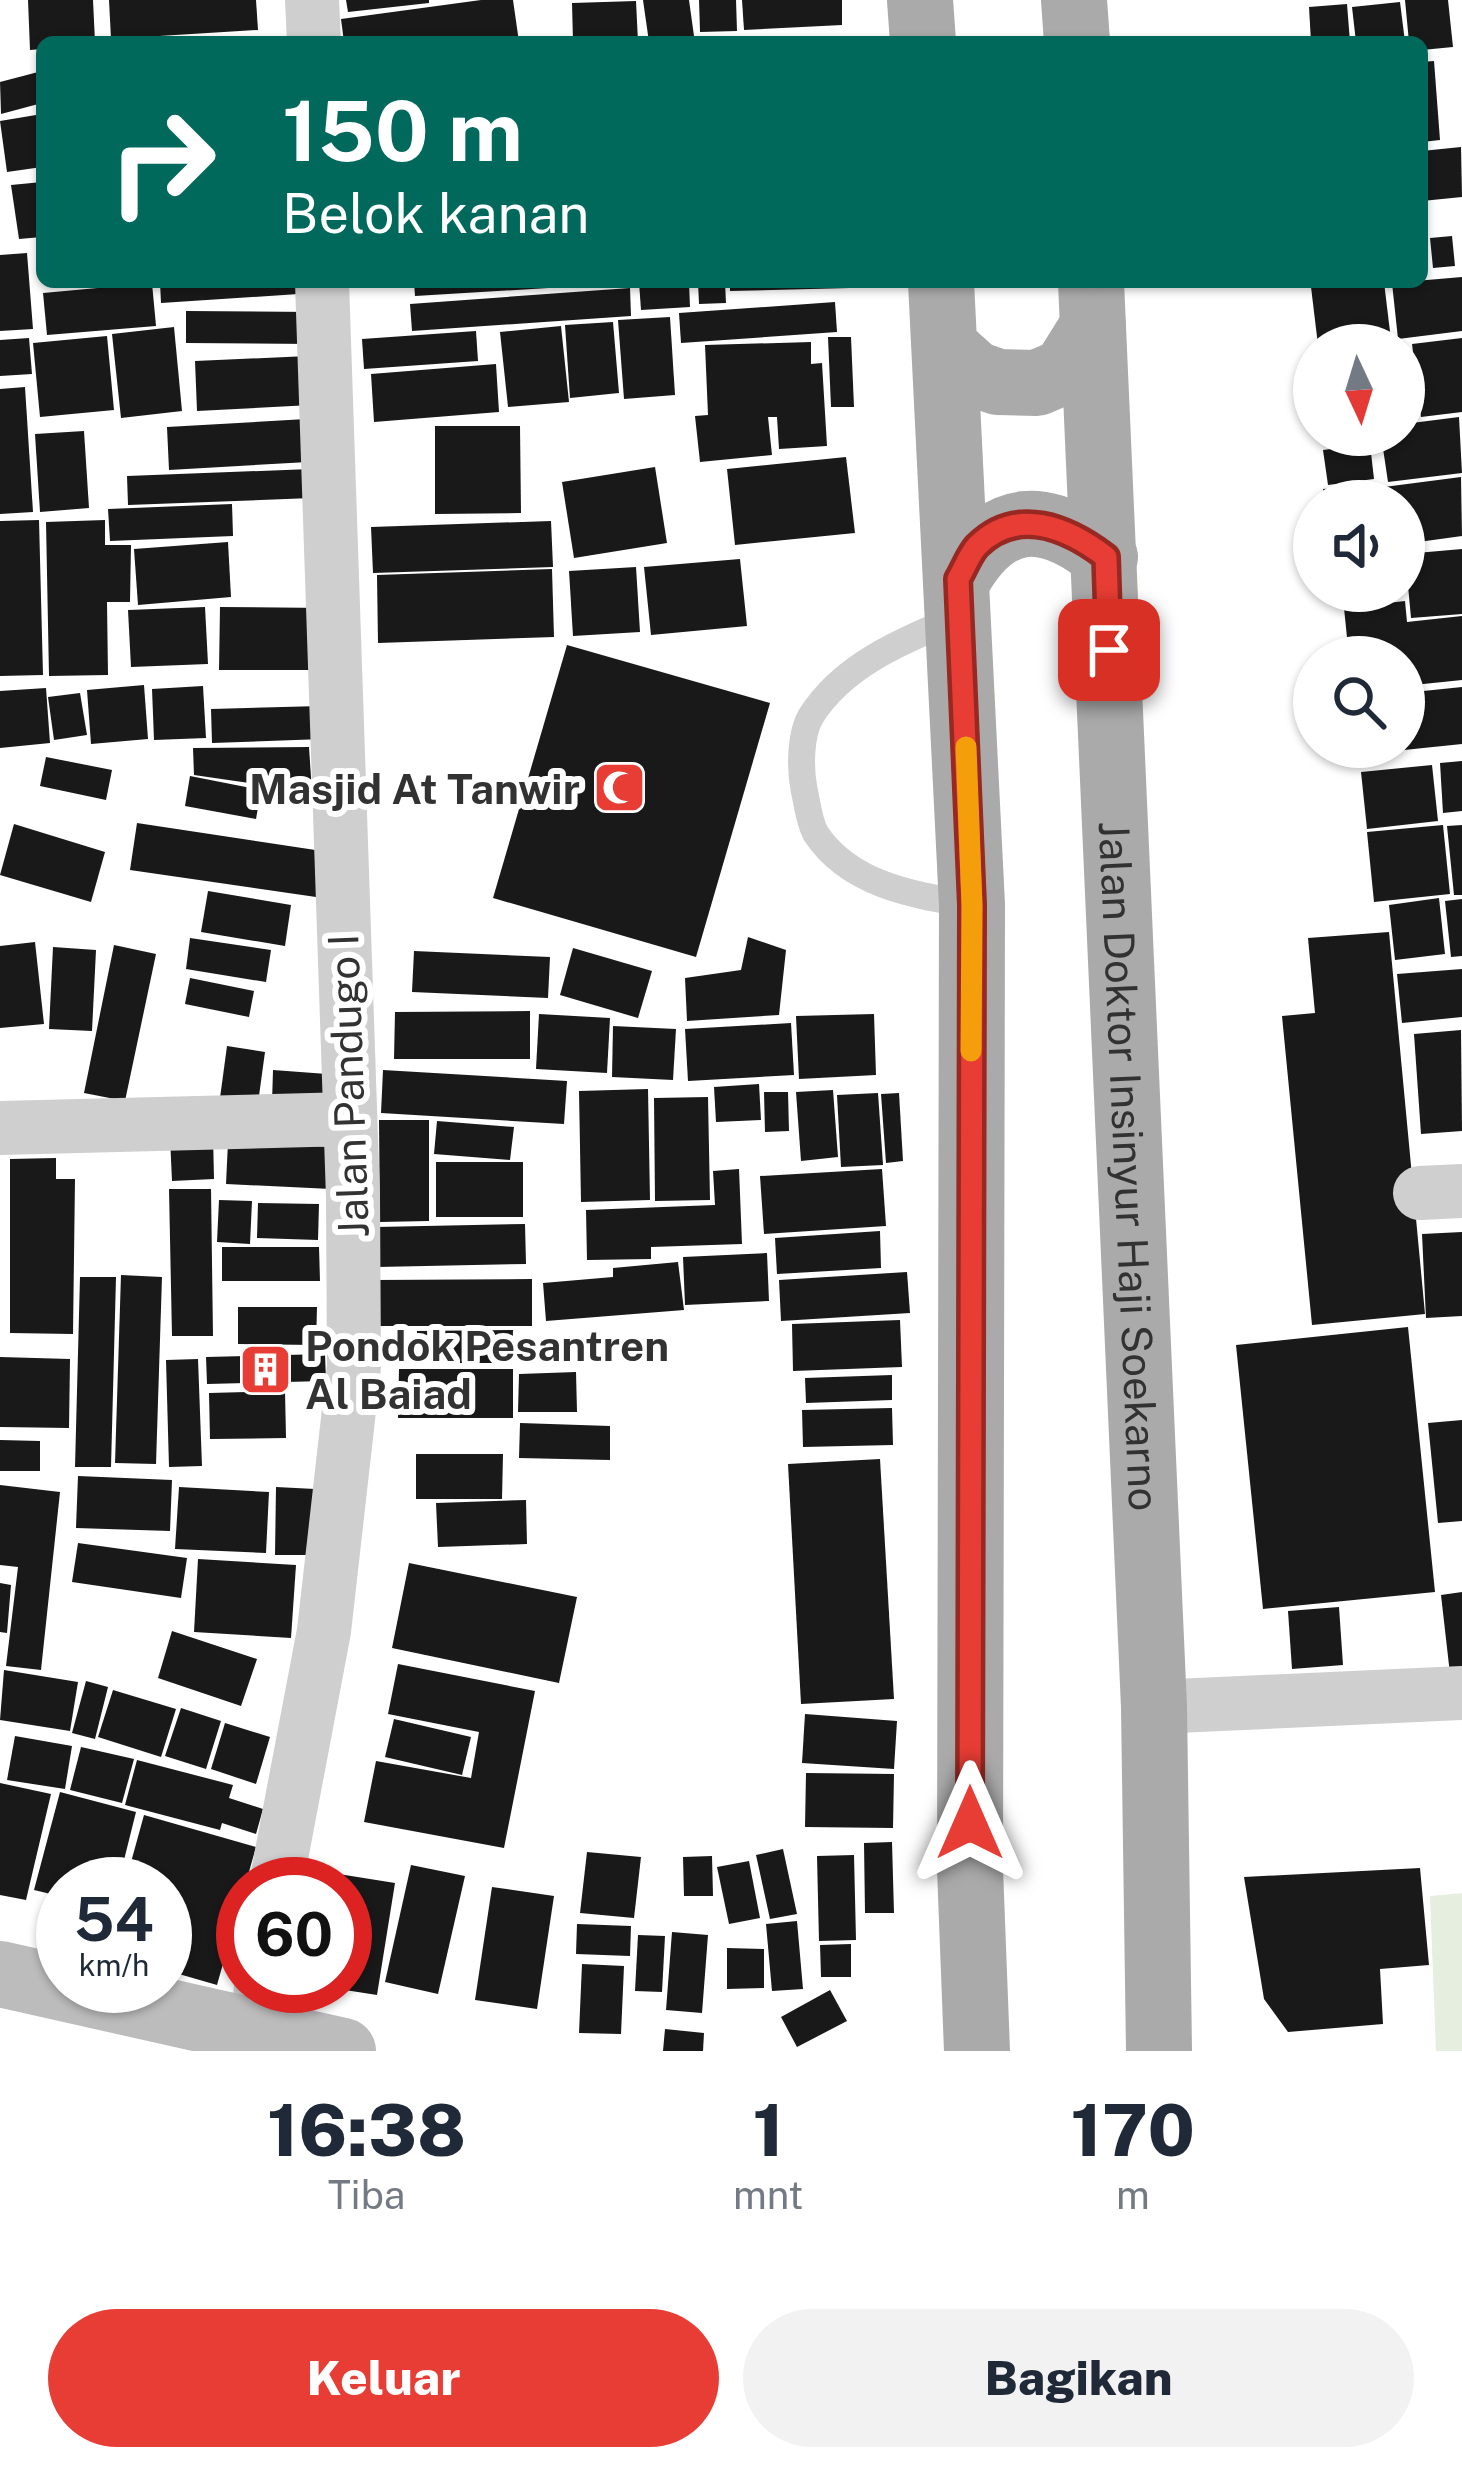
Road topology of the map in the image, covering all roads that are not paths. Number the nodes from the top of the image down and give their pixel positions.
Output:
1 (312, 0) edge
2 (920, 0) edge
3 (1074, 0) edge
4 (314, 36) edge
5 (923, 36) edge
6 (1077, 36) edge
7 (322, 288) edge
8 (940, 288) edge
9 (1092, 304) edge
10 (945, 346) junction
11 (1106, 557) junction
12 (958, 598) junction
13 (972, 905) junction
14 (350, 1119) junction
15 (0, 1128) edge
16 (1462, 1693) edge
17 (1154, 1707) junction
18 (281, 1857) edge
19 (0, 1974) edge
20 (216, 2004) edge
21 (265, 2013) edge
22 (343, 2051) edge
23 (977, 2051) edge
24 (1159, 2051) edge

1 - 4 street
2 - 5 main road
3 - 6 main road
7 - 14 street, Jalan Pandugo I
8 - 10 main road
9 - 10 main road
9 - 11 main road, Jalan Doktor Insinyur Haji Soekarno
10 - 12 main road
11 - 12 main road
11 - 17 main road, Jalan Doktor Insinyur Haji Soekarno
12 - 13 main road
12 - 13 lane
13 - 23 main road
14 - 15 street
14 - 18 street, Jalan Pandugo I
16 - 17 street
17 - 24 main road, Jalan Doktor Insinyur Haji Soekarno
19 - 20 street
21 - 22 street

